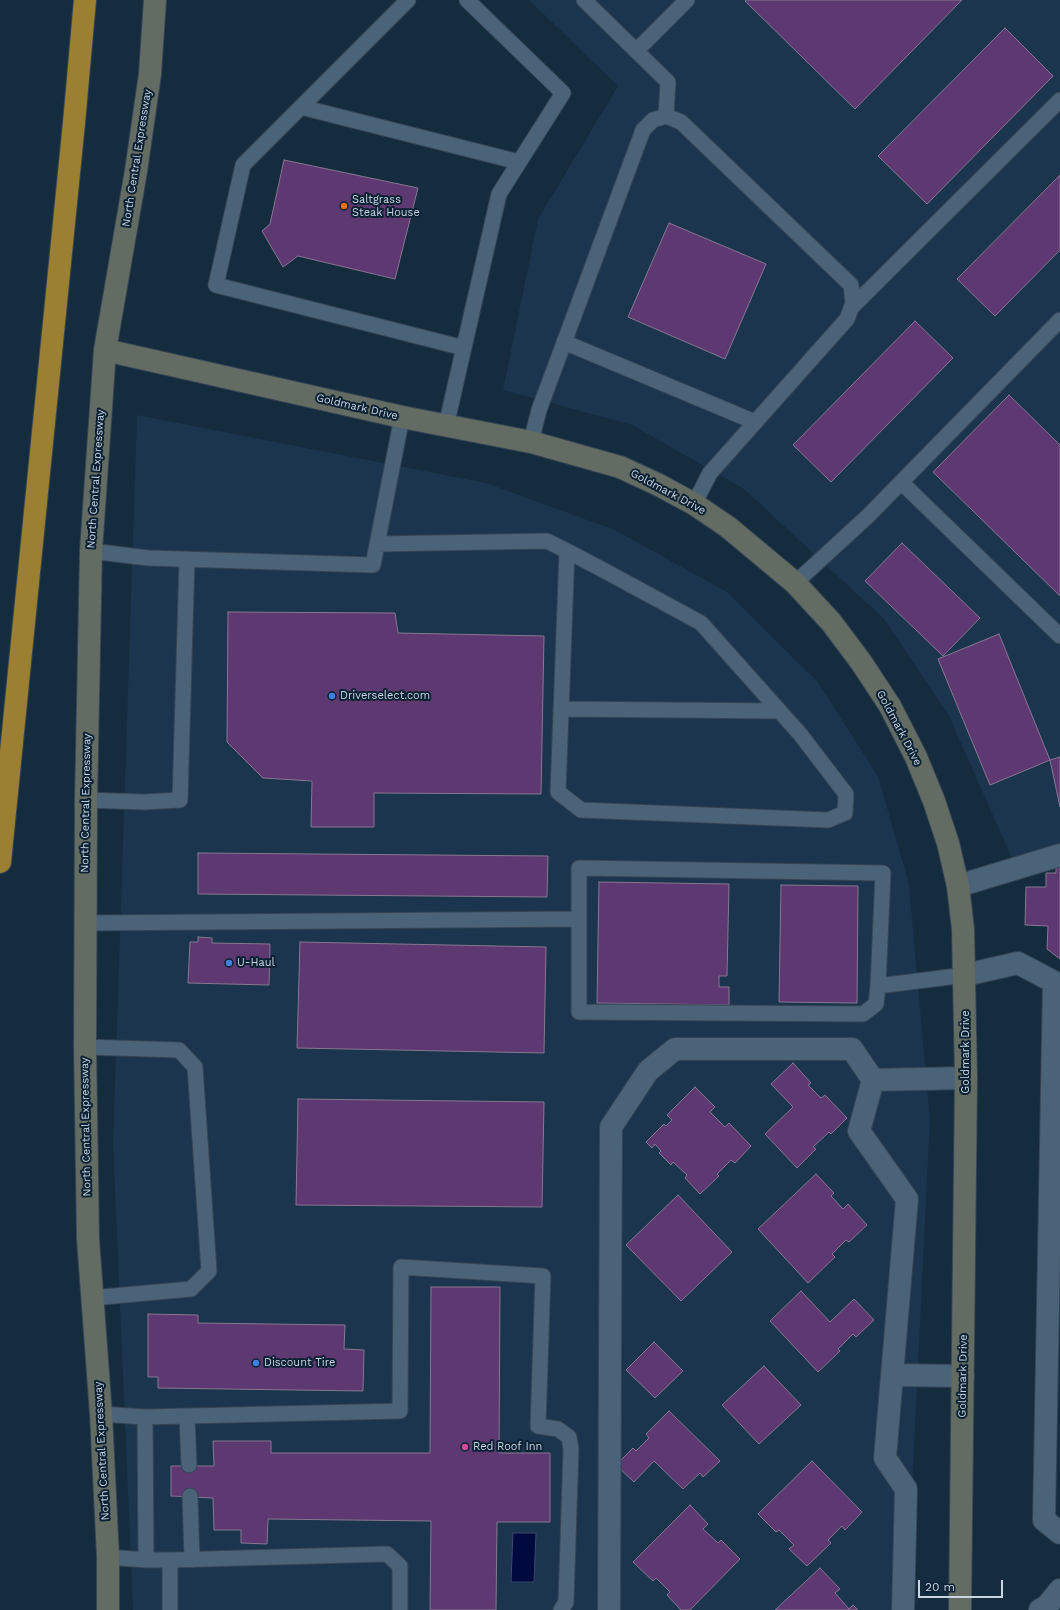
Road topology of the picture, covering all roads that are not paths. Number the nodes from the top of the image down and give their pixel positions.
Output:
1 (85, 0) edge
2 (155, 0) edge
3 (408, 0) edge
4 (467, 0) edge
5 (584, 0) edge
6 (687, 0) edge
7 (636, 51) junction
8 (1060, 100) edge
9 (301, 107) junction
10 (666, 116) junction
11 (519, 162) junction
12 (851, 308) junction
13 (1060, 320) edge
14 (564, 342) junction
15 (464, 348) junction
16 (105, 350) junction
17 (402, 417) junction
18 (755, 422) junction
19 (446, 426) junction
20 (531, 442) junction
21 (901, 482) junction
22 (694, 504) junction
23 (377, 544) junction
24 (91, 551) junction
25 (567, 551) junction
26 (187, 559) junction
27 (795, 583) junction
28 (1060, 636) edge
29 (562, 709) junction
30 (779, 711) junction
31 (86, 800) junction
32 (1060, 855) edge
33 (0, 862) edge
34 (958, 886) junction
35 (579, 919) junction
36 (86, 923) junction
37 (965, 975) junction
38 (878, 986) junction
39 (85, 1047) junction
40 (966, 1078) junction
41 (873, 1080) junction
42 (91, 1298) junction
43 (892, 1375) junction
44 (963, 1376) junction
45 (101, 1414) junction
46 (187, 1416) junction
47 (145, 1417) junction
48 (189, 1466) dead end
49 (190, 1496) dead end
50 (1060, 1533) edge
51 (108, 1557) junction
52 (146, 1560) junction
53 (170, 1560) junction
54 (192, 1560) junction
55 (1060, 1590) edge
56 (108, 1610) edge
57 (170, 1610) edge
58 (400, 1610) edge
59 (561, 1610) edge
60 (609, 1610) edge
61 (903, 1610) edge
62 (960, 1610) edge
63 (1040, 1610) edge

1 - 33 highway
2 - 16 street, North Central Expressway
3 - 9 lane
4 - 11 lane
5 - 7 lane
6 - 7 lane
7 - 10 lane
8 - 12 lane
9 - 11 lane
9 - 15 lane
10 - 12 lane
10 - 14 lane
11 - 15 lane
12 - 18 lane
13 - 21 lane
14 - 18 lane
14 - 20 lane
15 - 19 lane
16 - 17 street, Goldmark Drive
16 - 24 street, North Central Expressway
17 - 19 street, Goldmark Drive
17 - 23 lane
18 - 22 lane
19 - 20 street, Goldmark Drive
20 - 22 street, Goldmark Drive
21 - 27 lane
21 - 28 lane
22 - 27 street, Goldmark Drive
23 - 25 lane
23 - 26 lane
24 - 26 lane
24 - 31 street, North Central Expressway
25 - 29 lane
25 - 30 lane
26 - 31 lane
27 - 34 street, Goldmark Drive
29 - 30 lane
29 - 30 lane
31 - 36 street, North Central Expressway
32 - 34 street
34 - 37 street, Goldmark Drive
35 - 36 lane
35 - 38 lane
35 - 38 lane
36 - 39 street, North Central Expressway
37 - 38 lane
37 - 40 street, Goldmark Drive
37 - 50 street
39 - 42 street, North Central Expressway
39 - 42 lane
40 - 41 street
40 - 44 street, Goldmark Drive
41 - 43 street
41 - 60 street
42 - 45 street, North Central Expressway
43 - 44 street
43 - 61 street
44 - 62 street, Goldmark Drive
45 - 47 lane
45 - 51 street, North Central Expressway
46 - 47 lane
46 - 48 lane
46 - 59 lane
47 - 52 lane
49 - 54 lane
51 - 52 lane
51 - 56 street, North Central Expressway
52 - 53 lane
53 - 54 lane
53 - 57 lane
54 - 58 lane
55 - 63 street

